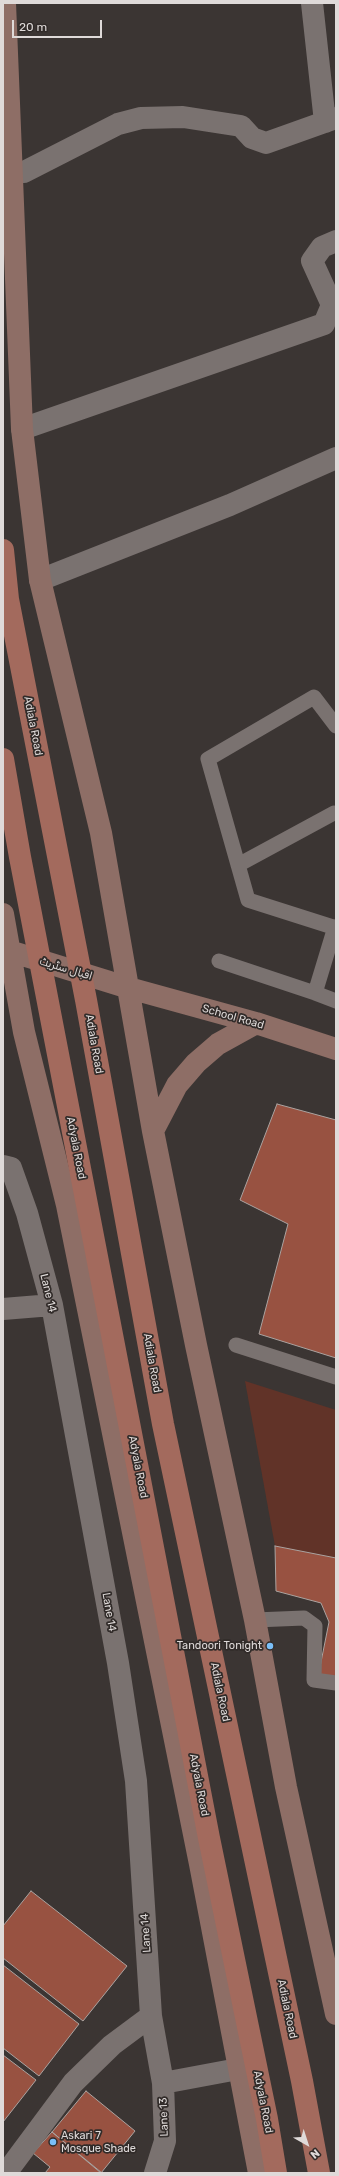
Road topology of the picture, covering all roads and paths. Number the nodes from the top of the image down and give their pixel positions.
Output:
1 (6, 3) edge
2 (312, 3) edge
3 (331, 120) edge
4 (11, 172) junction
5 (336, 241) edge
6 (22, 429) junction
7 (336, 458) edge
8 (3, 550) edge
9 (40, 580) junction
10 (336, 726) edge
11 (3, 759) edge
12 (335, 812) edge
13 (238, 865) junction
14 (3, 914) edge
15 (335, 928) edge
16 (7, 951) edge
17 (219, 961) dead end
18 (129, 988) junction
19 (315, 993) junction
20 (336, 1001) edge
21 (256, 1023) junction
22 (336, 1049) edge
23 (153, 1131) junction
24 (3, 1166) edge
25 (52, 1305) junction
26 (3, 1309) edge
27 (236, 1345) dead end
28 (336, 1377) edge
29 (254, 1620) junction
30 (336, 1684) edge
31 (336, 2014) edge
32 (151, 2016) junction
33 (238, 2069) junction
34 (163, 2083) junction
35 (6, 2173) edge
36 (154, 2173) edge
37 (259, 2173) edge
38 (276, 2173) edge
39 (319, 2173) edge

1 - 4 street
2 - 3 street
3 - 4 street
4 - 6 street
5 - 6 street
6 - 9 street
7 - 9 street
8 - 39 main road, Adiala Road
9 - 18 street
10 - 13 lane
11 - 38 main road, Adyala Road
12 - 13 lane
13 - 15 lane
14 - 16 street
15 - 19 lane
16 - 18 street, اقبال سٹریٹ
16 - 33 street
17 - 19 lane
18 - 21 street, School Road
18 - 23 street
19 - 20 lane
21 - 22 street, School Road
21 - 23 street
23 - 29 street
24 - 25 street, Lane 14
25 - 26 street
25 - 32 street, Lane 14
27 - 28 lane
29 - 30 lane
29 - 31 street
32 - 34 street, Lane 14
32 - 35 street
33 - 34 street
33 - 37 street
34 - 36 street, Lane 13

